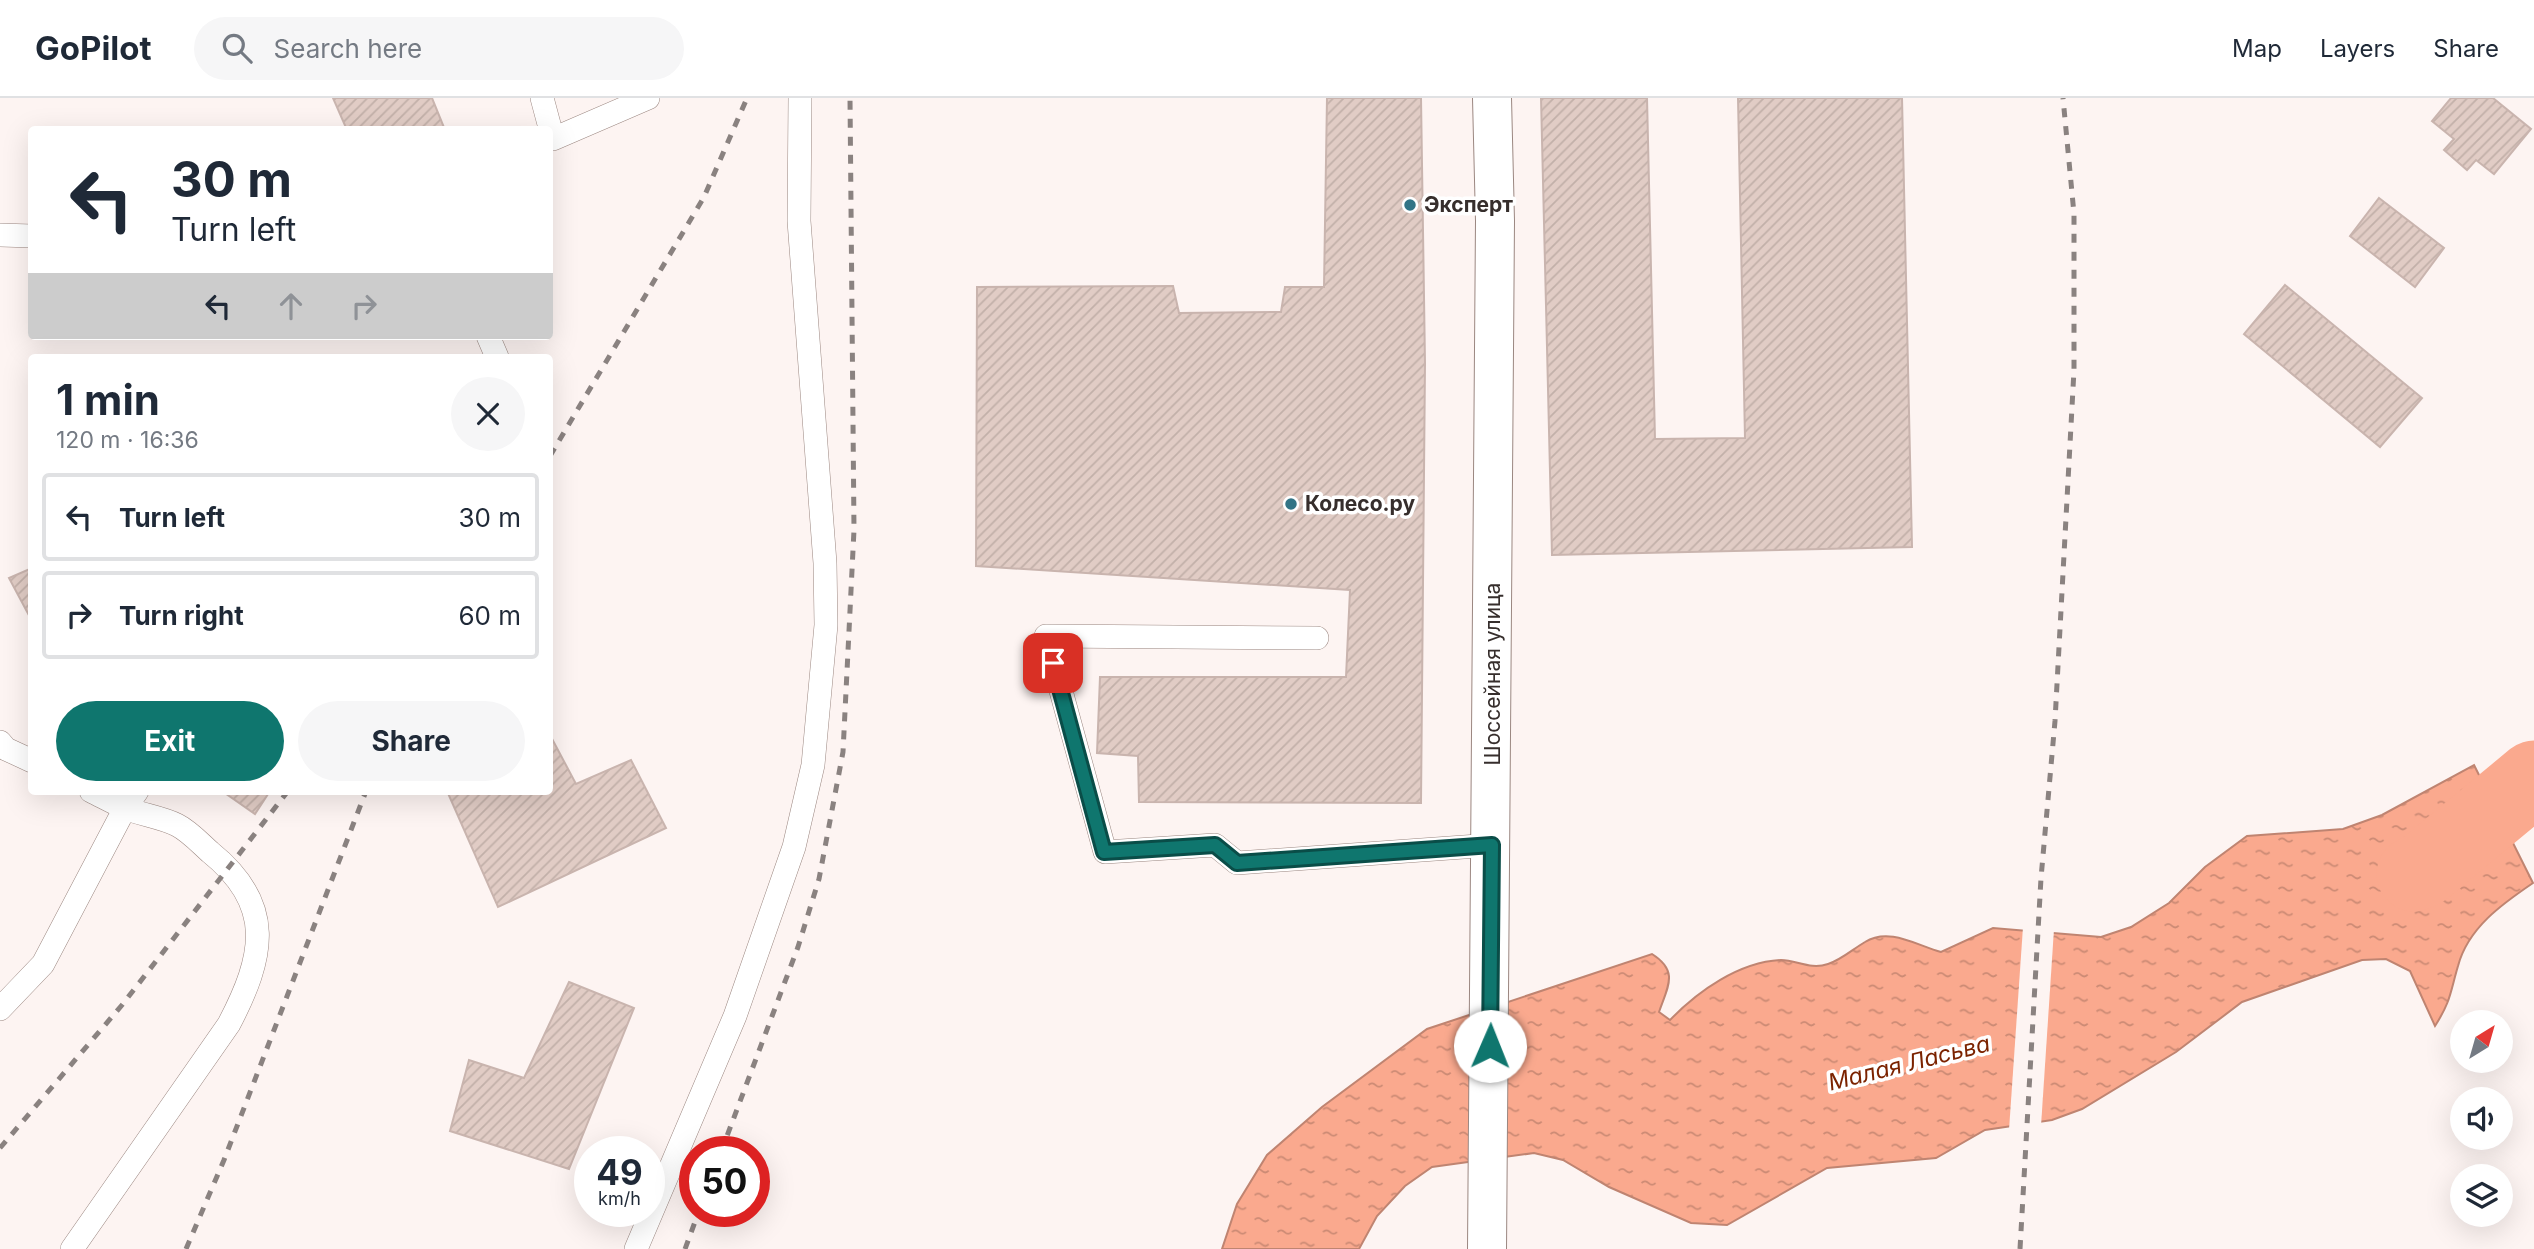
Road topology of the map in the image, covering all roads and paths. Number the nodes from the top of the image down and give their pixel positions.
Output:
1 (542, 98) edge
2 (648, 98) edge
3 (800, 98) edge
4 (1492, 98) edge
5 (548, 126) edge
6 (553, 138) edge
7 (0, 235) edge
8 (28, 236) edge
9 (1317, 638) dead end
10 (0, 741) edge
11 (28, 759) edge
12 (112, 795) edge
13 (131, 799) edge
14 (1492, 845) junction
15 (0, 1009) edge
16 (72, 1249) edge
17 (636, 1249) edge
18 (1487, 1249) edge

1 - 5 lane
2 - 6 lane
3 - 17 lane
4 - 14 main road, Шоссейная улица
7 - 8 lane
9 - 14 lane
10 - 11 lane
12 - 13 lane
13 - 15 lane
13 - 16 lane
14 - 18 main road, Шоссейная улица

